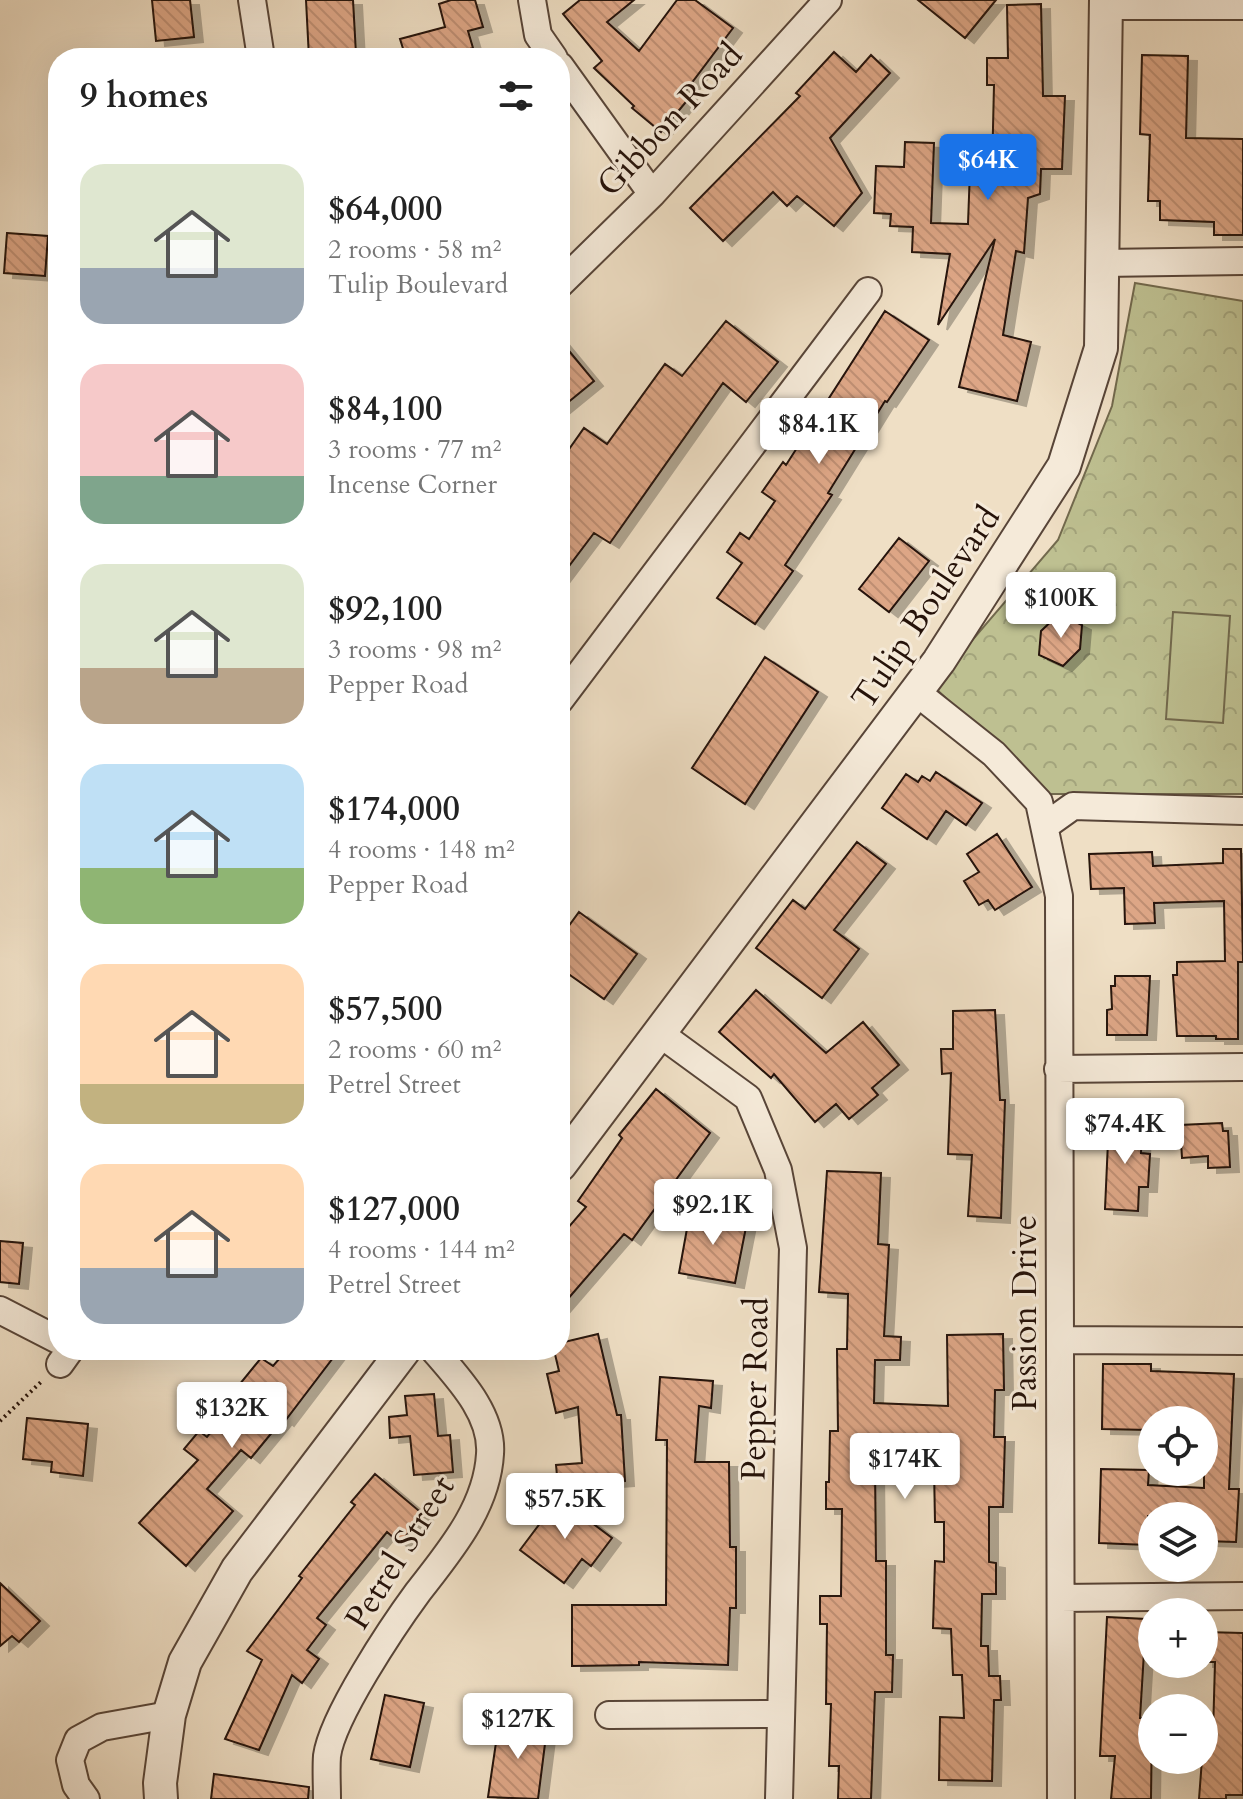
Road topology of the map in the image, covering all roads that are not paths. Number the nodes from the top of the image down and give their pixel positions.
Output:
1 (252, 0) edge
2 (532, 0) edge
3 (828, 0) edge
4 (1106, 3) edge
5 (1243, 6) edge
6 (259, 48) edge
7 (547, 48) edge
8 (570, 80) edge
9 (652, 194) junction
10 (1243, 261) edge
11 (1102, 263) junction
12 (570, 274) edge
13 (868, 291) dead end
14 (570, 687) edge
15 (916, 692) junction
16 (1243, 811) edge
17 (1045, 826) junction
18 (659, 1033) junction
19 (1243, 1067) edge
20 (1058, 1069) junction
21 (570, 1152) edge
22 (0, 1310) edge
23 (1060, 1340) junction
24 (48, 1341) edge
25 (1243, 1341) edge
26 (396, 1360) edge
27 (442, 1360) edge
28 (1243, 1596) edge
29 (1061, 1598) junction
30 (781, 1714) junction
31 (169, 1715) junction
32 (609, 1715) dead end
33 (86, 1799) edge
34 (161, 1799) edge
35 (327, 1799) edge
36 (779, 1799) edge
37 (1061, 1799) edge

1 - 6 street
2 - 7 street
3 - 9 street, Gibbon Road
4 - 5 street
4 - 11 street, Tulip Boulevard
8 - 9 street
9 - 12 street, Gibbon Road
10 - 11 street
11 - 15 street, Tulip Boulevard
13 - 14 street
15 - 17 street, Passion Drive
15 - 18 street, Tulip Boulevard
16 - 17 street
17 - 20 street, Passion Drive
18 - 21 street, Tulip Boulevard
18 - 30 street, Pepper Road
19 - 20 street
20 - 23 street, Passion Drive
22 - 24 street
23 - 25 street
23 - 29 street, Passion Drive
26 - 31 street
27 - 35 street, Petrel Street
28 - 29 street
29 - 37 street, Passion Drive
30 - 32 street
30 - 36 street, Pepper Road
31 - 33 street
31 - 34 street

